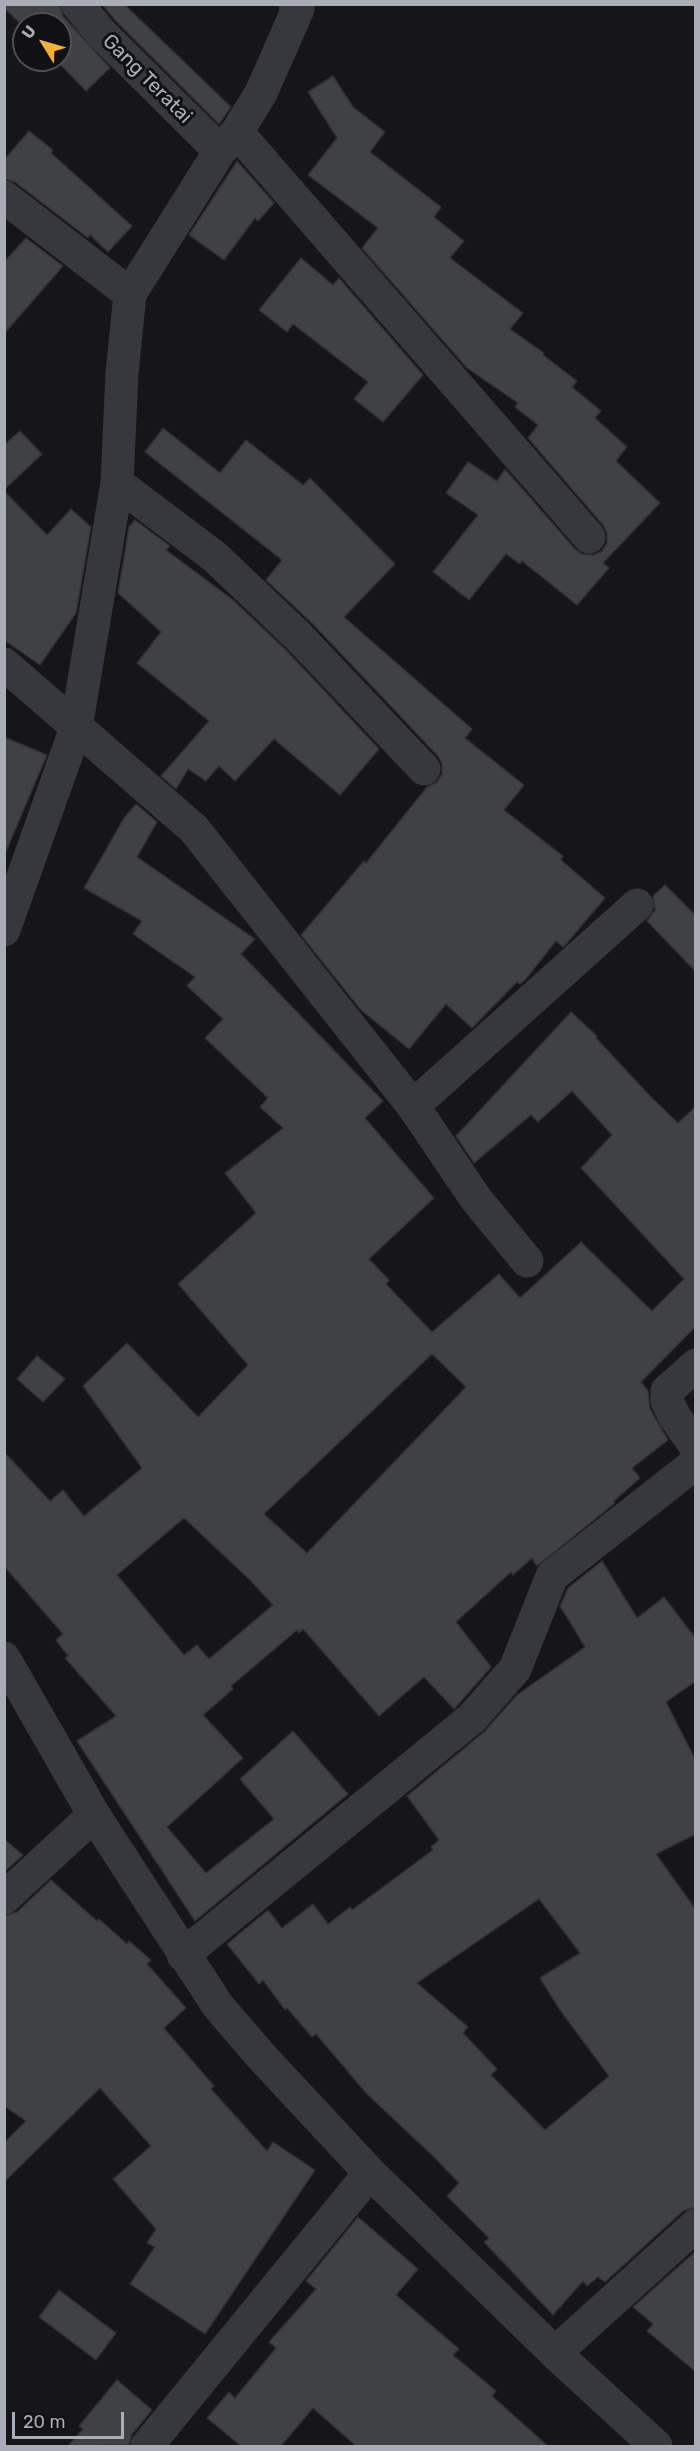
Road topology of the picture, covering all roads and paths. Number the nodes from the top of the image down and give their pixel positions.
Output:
1 (78, 4) edge
2 (295, 4) edge
3 (228, 142) junction
4 (4, 197) edge
5 (130, 294) junction
6 (117, 483) junction
7 (589, 537) dead end
8 (4, 664) edge
9 (76, 728) junction
10 (424, 769) dead end
11 (637, 905) dead end
12 (4, 930) edge
13 (413, 1106) junction
14 (527, 1261) dead end
15 (696, 1365) edge
16 (696, 1447) edge
17 (696, 1463) edge
18 (4, 1658) edge
19 (94, 1815) junction
20 (4, 1898) edge
21 (183, 1955) junction
22 (370, 2173) junction
23 (696, 2225) edge
24 (555, 2354) junction
25 (147, 2446) edge
26 (656, 2446) edge

1 - 3 street, Gang Teratai
2 - 3 street
3 - 5 street
3 - 7 street, Gang Teratai
4 - 5 street
5 - 6 street
6 - 9 street
6 - 10 street
8 - 9 street
9 - 12 street
9 - 13 street
11 - 13 street
13 - 14 street
15 - 16 street
17 - 21 street
18 - 19 street
19 - 20 street
19 - 21 street
21 - 22 street
22 - 24 street
22 - 25 street
23 - 24 street
24 - 26 street

